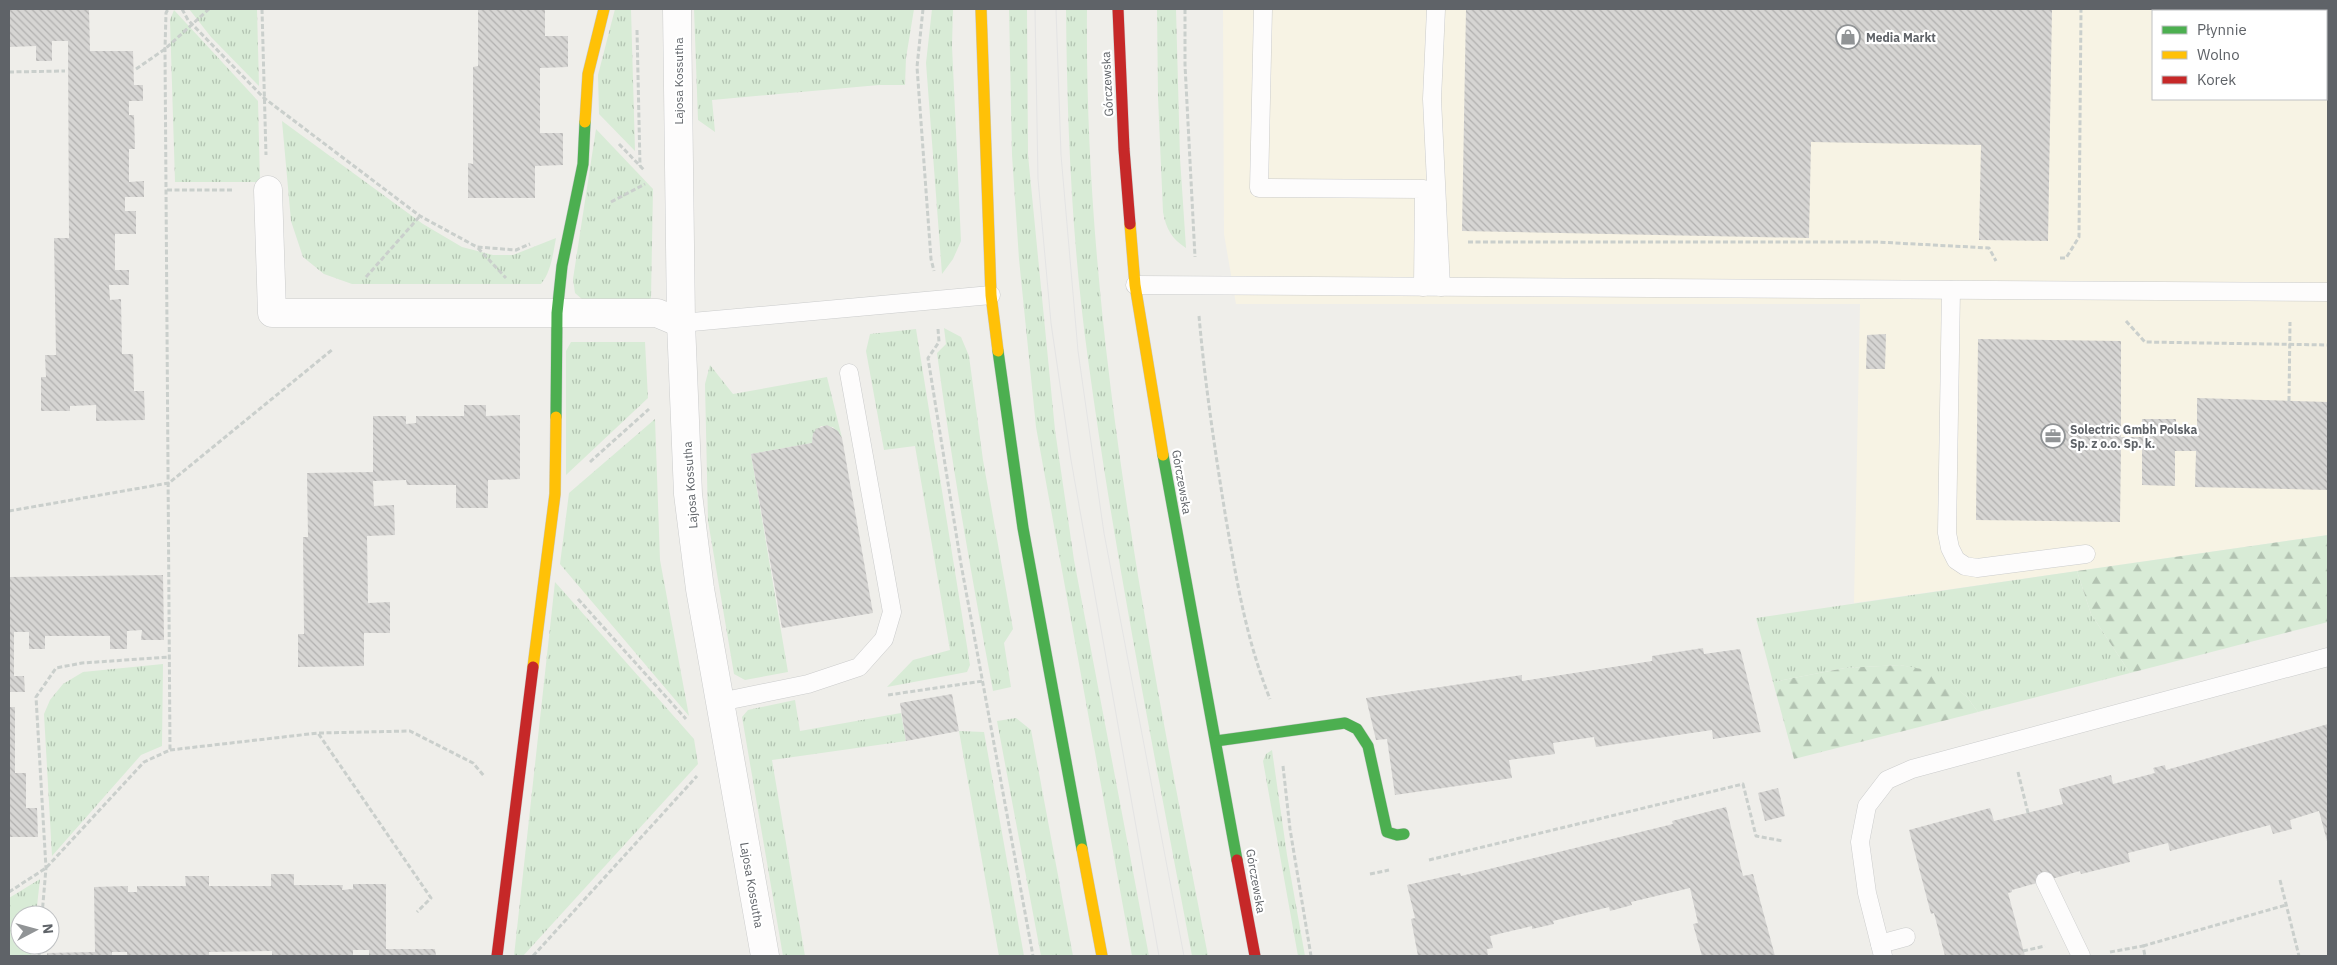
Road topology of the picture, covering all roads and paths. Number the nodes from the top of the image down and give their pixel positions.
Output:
1 (168, 9) edge
2 (182, 9) edge
3 (209, 9) edge
4 (262, 9) edge
5 (604, 9) edge
6 (678, 9) edge
7 (923, 9) edge
8 (981, 9) edge
9 (1118, 9) edge
10 (1185, 9) edge
11 (1263, 9) edge
12 (1436, 9) edge
13 (2081, 9) edge
14 (192, 24) junction
15 (637, 28) dead end
16 (165, 49) junction
17 (136, 69) dead end
18 (66, 71) dead end
19 (9, 72) edge
20 (264, 98) junction
21 (640, 166) dead end
22 (654, 180) dead end
23 (167, 190) junction
24 (268, 190) junction
25 (420, 216) junction
26 (571, 222) junction
27 (1459, 242) dead end
28 (2056, 258) dead end
29 (2006, 260) dead end
30 (1135, 285) junction
31 (1196, 286) junction
32 (1423, 287) junction
33 (1442, 287) junction
34 (1951, 290) junction
35 (2290, 292) junction
36 (2328, 292) edge
37 (991, 295) junction
38 (935, 302) junction
39 (334, 313) junction
40 (377, 313) junction
41 (557, 313) junction
42 (2124, 320) dead end
43 (682, 323) junction
44 (2289, 344) junction
45 (2328, 345) edge
46 (849, 372) dead end
47 (2289, 401) dead end
48 (653, 406) dead end
49 (169, 482) junction
50 (555, 494) junction
51 (9, 511) edge
52 (2086, 554) dead end
53 (546, 563) junction
54 (170, 657) junction
55 (2328, 658) edge
56 (983, 681) junction
57 (888, 696) dead end
58 (720, 702) junction
59 (691, 724) dead end
60 (318, 733) junction
61 (1277, 733) junction
62 (1216, 741) junction
63 (170, 750) junction
64 (2027, 769) dead end
65 (2018, 772) junction
66 (698, 775) dead end
67 (2009, 775) dead end
68 (514, 811) junction
69 (2028, 812) dead end
70 (1404, 834) dead end
71 (1783, 841) dead end
72 (1428, 860) dead end
73 (46, 868) junction
74 (1389, 870) dead end
75 (1370, 874) dead end
76 (2280, 880) dead end
77 (2045, 881) dead end
78 (9, 892) edge
79 (43, 905) edge
80 (2286, 905) junction
81 (417, 912) dead end
82 (1906, 937) dead end
83 (2143, 946) junction
84 (1881, 950) edge
85 (2107, 953) dead end
86 (497, 956) edge
87 (533, 956) edge
88 (765, 956) edge
89 (1033, 956) edge
90 (1102, 956) edge
91 (1255, 956) edge
92 (1311, 956) edge
93 (2081, 956) edge
94 (2146, 956) edge
95 (2299, 956) edge

1 - 16 path
2 - 14 path
3 - 14 path
4 - 20 path
5 - 26 main road
6 - 43 street, Lajosa Kossutha
7 - 38 path
8 - 37 main road
9 - 30 main road, Górczewska
10 - 31 path
11 - 32 lane
12 - 33 lane
13 - 28 path
14 - 16 path
14 - 20 path
15 - 21 path
16 - 17 path
16 - 23 path
18 - 19 path
20 - 24 path
20 - 25 path
22 - 26 path
23 - 24 path
23 - 49 path
24 - 39 street
25 - 26 path
25 - 39 path
26 - 41 main road
27 - 29 path
30 - 31 lane
30 - 62 main road, Górczewska
31 - 32 lane
31 - 61 path
32 - 33 lane
33 - 34 lane
34 - 35 lane
34 - 52 lane
35 - 36 lane
35 - 44 path
37 - 38 lane
37 - 90 main road
38 - 43 lane
38 - 56 path
39 - 40 street
40 - 41 street
40 - 49 path
41 - 43 street
41 - 50 main road
42 - 44 path
43 - 58 street, Lajosa Kossutha
44 - 45 path
44 - 47 path
46 - 58 lane
48 - 50 path
49 - 51 path
49 - 54 path
50 - 53 main road
53 - 59 path
53 - 68 main road
54 - 63 path
54 - 73 path
55 - 84 lane
56 - 57 path
56 - 89 path
58 - 88 street, Lajosa Kossutha
60 - 63 path
60 - 68 path
60 - 81 path
61 - 62 main road
61 - 70 main road
61 - 92 path
62 - 91 main road, Górczewska
63 - 73 path
64 - 65 path
65 - 67 path
65 - 69 path
66 - 87 path
68 - 86 main road
71 - 72 path
73 - 78 path
73 - 79 path
74 - 75 path
76 - 80 path
77 - 93 lane
80 - 83 path
80 - 95 path
82 - 84 lane
83 - 85 path
83 - 94 path

